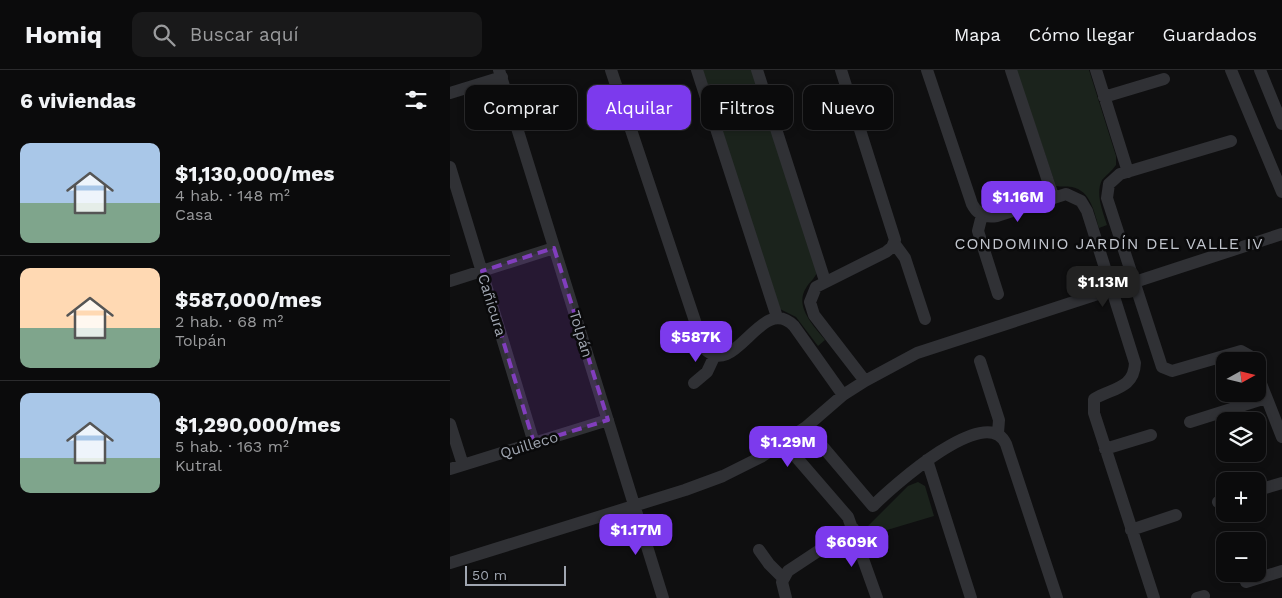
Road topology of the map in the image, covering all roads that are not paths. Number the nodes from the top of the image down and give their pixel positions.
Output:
1 (611, 70) edge
2 (697, 70) edge
3 (757, 70) edge
4 (841, 70) edge
5 (927, 70) edge
6 (1011, 70) edge
7 (1096, 70) edge
8 (1231, 70) edge
9 (1260, 70) edge
10 (501, 74) edge
11 (1164, 78) dead end
12 (450, 93) edge
13 (1104, 97) junction
14 (1282, 124) edge
15 (1231, 141) dead end
16 (450, 168) edge
17 (1128, 172) junction
18 (1282, 192) edge
19 (1053, 196) junction
20 (982, 215) junction
21 (1282, 234) edge
22 (894, 243) junction
23 (554, 248) junction
24 (482, 271) junction
25 (450, 281) edge
26 (825, 281) junction
27 (1134, 282) junction
28 (1111, 289) junction
29 (998, 294) dead end
30 (777, 317) junction
31 (925, 319) dead end
32 (715, 355) junction
33 (1216, 359) edge
34 (980, 361) dead end
35 (865, 381) junction
36 (694, 382) dead end
37 (843, 395) junction
38 (1266, 398) edge
39 (1253, 402) edge
40 (608, 420) junction
41 (1190, 422) dead end
42 (450, 424) edge
43 (806, 428) junction
44 (998, 433) junction
45 (1151, 435) dead end
46 (1282, 437) edge
47 (534, 443) junction
48 (784, 443) junction
49 (1105, 449) junction
50 (927, 460) junction
51 (463, 465) junction
52 (450, 469) edge
53 (1282, 483) edge
54 (1266, 488) edge
55 (634, 506) junction
56 (1176, 515) dead end
57 (853, 528) junction
58 (1132, 530) junction
59 (759, 550) dead end
60 (450, 563) edge
61 (1282, 571) edge
62 (1266, 576) edge
63 (783, 578) junction
64 (663, 598) edge
65 (786, 598) edge
66 (877, 598) edge
67 (971, 598) edge
68 (1057, 598) edge
69 (1154, 598) edge

1 - 32 street
2 - 30 street
3 - 26 street
4 - 22 street
5 - 20 street
6 - 19 street
7 - 13 street
8 - 18 street
9 - 14 street
10 - 12 street
10 - 23 street, Tolpán
11 - 13 street
13 - 17 street
15 - 17 street
16 - 24 street, Cañicura
17 - 27 street
19 - 20 street
19 - 28 street
20 - 29 street
21 - 27 street
22 - 26 street
22 - 31 street
23 - 24 street
23 - 40 street, Tolpán
24 - 25 street
24 - 47 street, Cañicura
26 - 35 street
27 - 28 street
27 - 33 street
28 - 35 street
28 - 49 street
30 - 32 street
30 - 37 street
32 - 36 street
34 - 44 street
35 - 37 street
37 - 43 street
38 - 46 street
39 - 41 street
40 - 47 street, Quilleco
40 - 55 street, Tolpán
42 - 51 street
43 - 48 street
43 - 50 street
44 - 50 street
44 - 68 street
45 - 49 street
47 - 51 street, Quilleco
48 - 55 street
48 - 57 street
49 - 58 street
50 - 67 street
51 - 52 street, Quilleco
53 - 54 street
55 - 60 street
55 - 64 street, Tolpán
56 - 58 street
57 - 63 street
57 - 66 street
58 - 69 street
59 - 63 street
61 - 62 street
63 - 65 street

